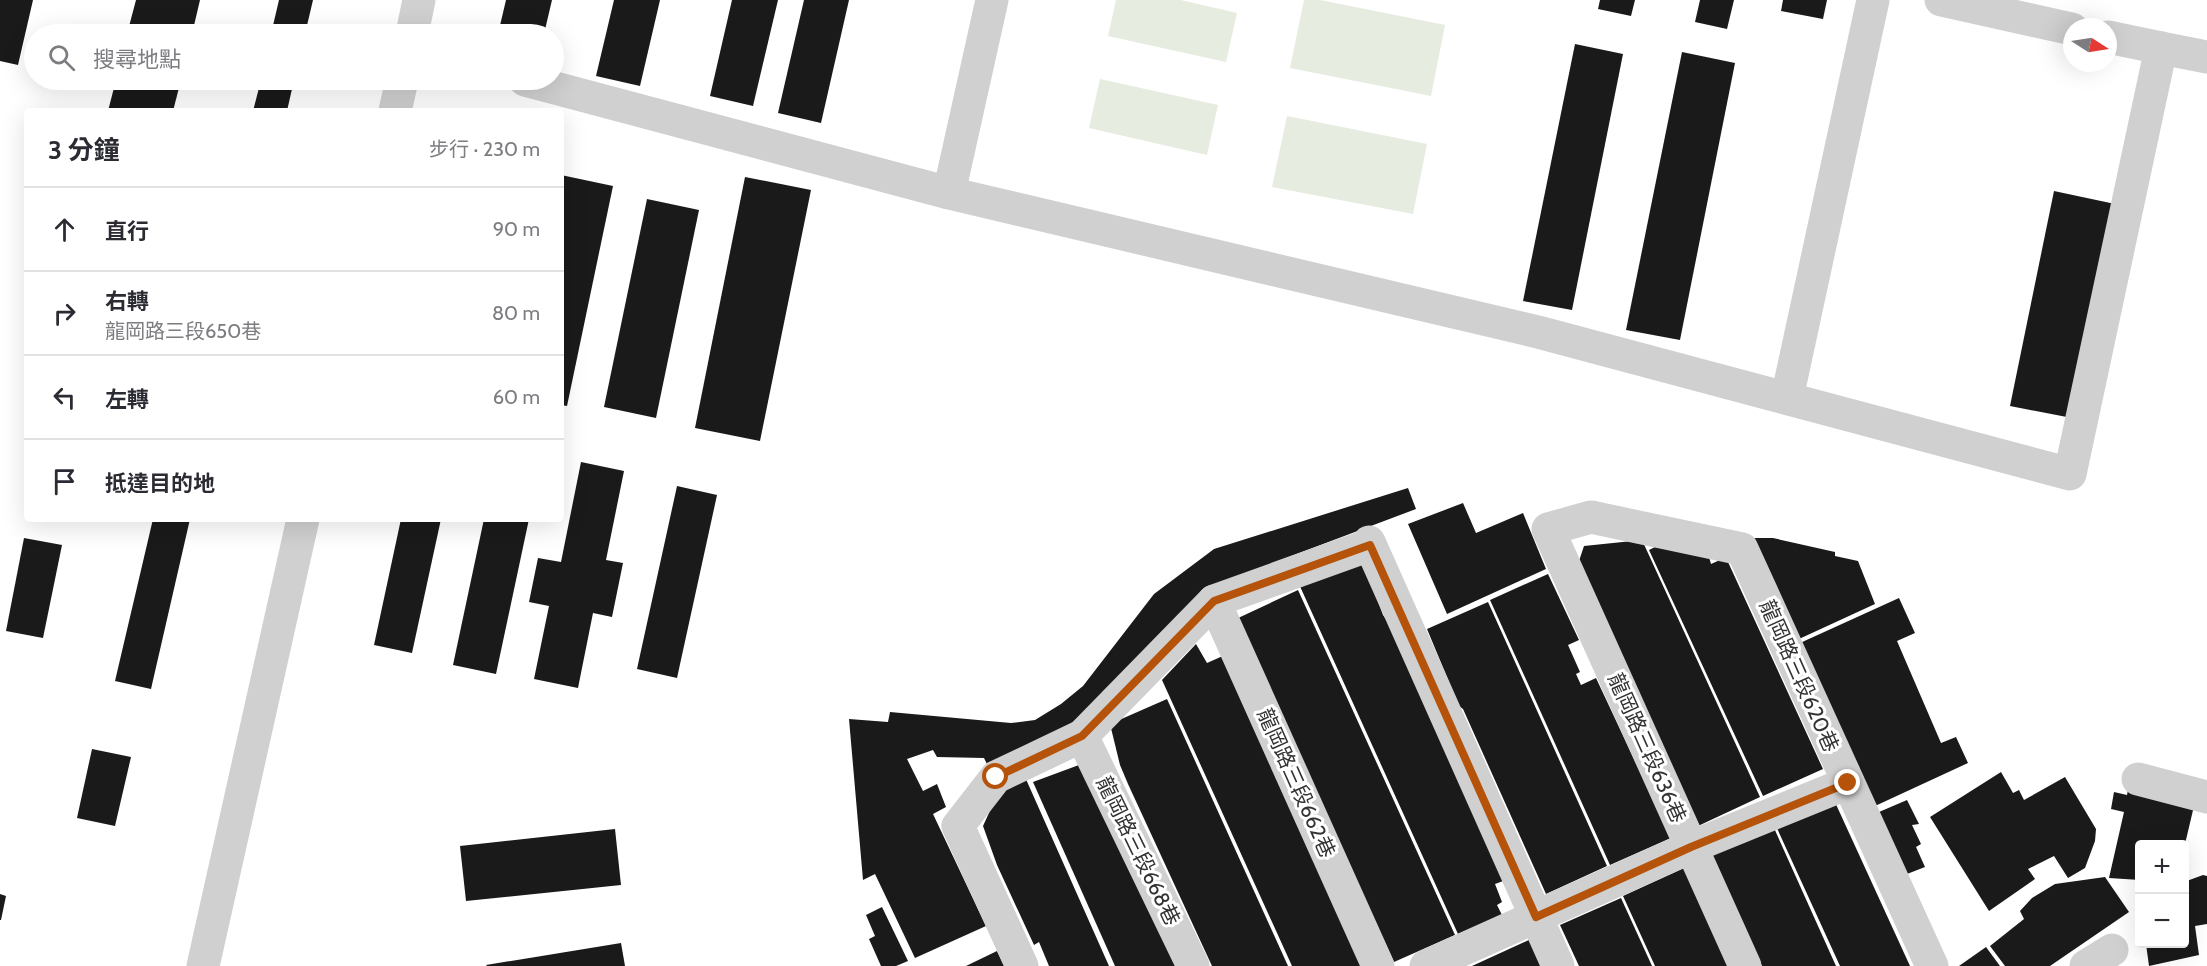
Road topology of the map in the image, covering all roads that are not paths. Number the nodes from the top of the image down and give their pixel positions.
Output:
1 (419, 0) edge
2 (992, 0) edge
3 (1873, 0) edge
4 (1941, 0) edge
5 (414, 24) edge
6 (2063, 27) edge
7 (2117, 39) edge
8 (2161, 48) junction
9 (2207, 57) edge
10 (400, 90) edge
11 (563, 90) edge
12 (396, 108) edge
13 (949, 193) junction
14 (1787, 398) junction
15 (302, 522) edge
16 (1548, 529) joint
17 (1214, 601) junction
18 (1082, 736) junction
19 (2138, 779) dead end
20 (1848, 783) junction
21 (2207, 797) edge
22 (1691, 847) junction
23 (1536, 917) junction
24 (203, 966) edge
25 (1022, 966) edge
26 (1193, 966) edge
27 (1378, 966) edge
28 (1426, 966) edge
29 (1558, 966) edge
30 (1745, 966) edge
31 (1932, 966) edge

1 - 5 lane
2 - 13 lane
3 - 14 lane
4 - 6 lane
7 - 8 lane
8 - 9 lane
8 - 14 lane
10 - 12 lane
11 - 13 lane
13 - 14 lane
15 - 24 lane
16 - 20 lane, 龍岡路三段620巷
16 - 22 lane, 龍岡路三段636巷
17 - 18 lane
17 - 23 lane
17 - 27 lane, 龍岡路三段662巷
18 - 25 lane
18 - 26 lane, 龍岡路三段668巷
19 - 21 lane
20 - 22 lane
20 - 31 lane, 龍岡路三段620巷
22 - 23 lane
22 - 30 lane, 龍岡路三段636巷
23 - 28 lane
23 - 29 lane

